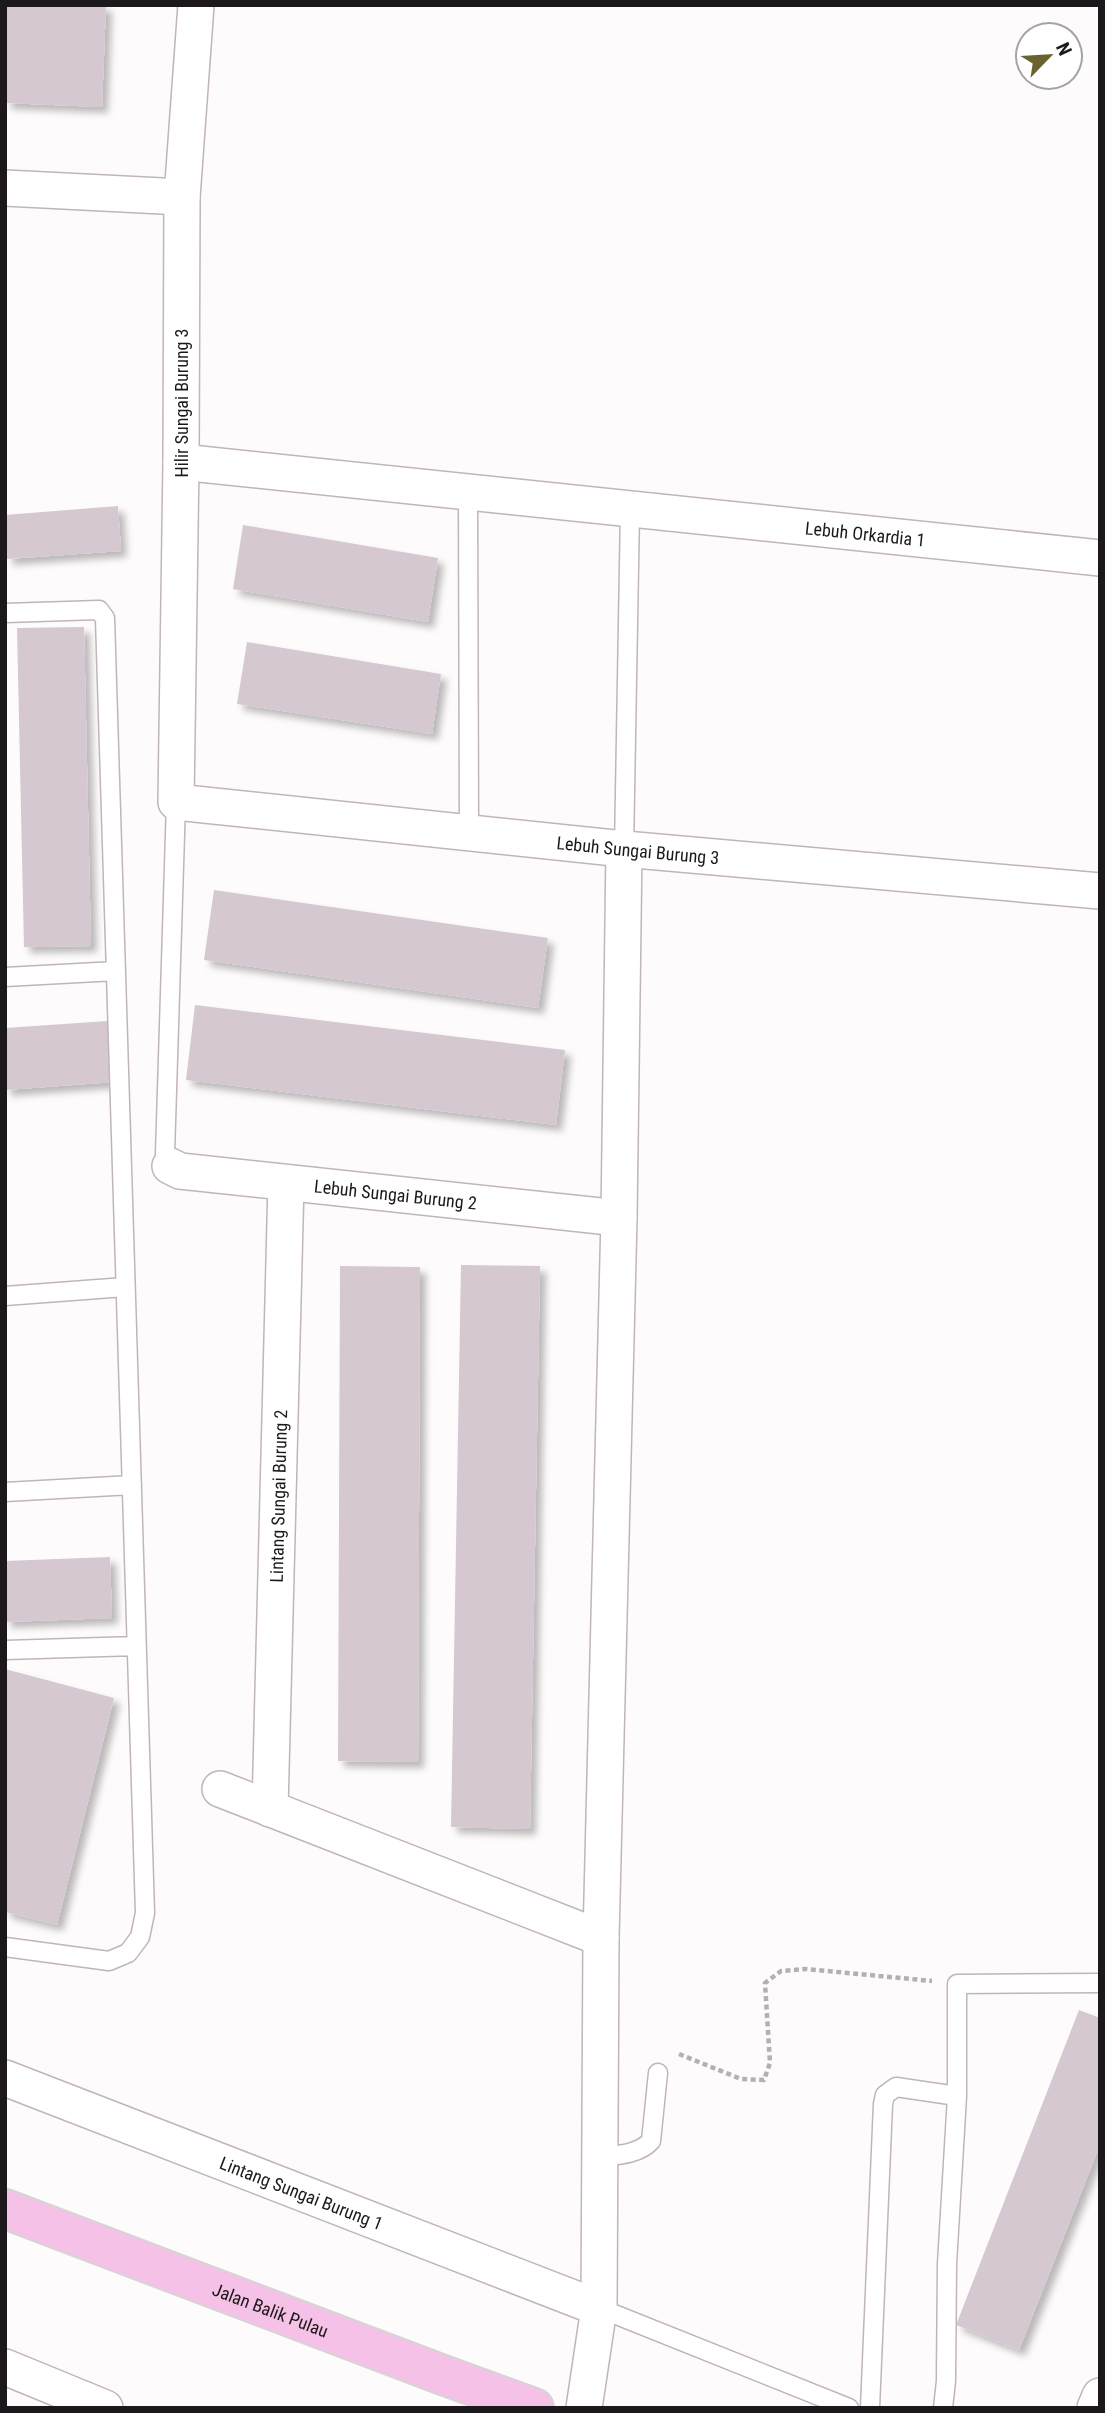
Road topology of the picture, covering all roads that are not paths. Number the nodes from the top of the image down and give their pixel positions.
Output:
1 (196, 5) edge
2 (5, 188) edge
3 (182, 197) junction
4 (181, 462) junction
5 (468, 492) junction
6 (630, 510) junction
7 (1100, 558) edge
8 (5, 613) edge
9 (176, 802) junction
10 (469, 832) junction
11 (624, 849) junction
12 (1100, 891) edge
13 (116, 971) junction
14 (5, 977) edge
15 (170, 1166) joint
16 (286, 1183) junction
17 (619, 1218) junction
18 (125, 1287) junction
19 (5, 1296) edge
20 (132, 1485) junction
21 (5, 1492) edge
22 (136, 1646) junction
23 (5, 1650) edge
24 (220, 1789) dead end
25 (270, 1809) junction
26 (601, 1938) junction
27 (5, 1947) edge
28 (1100, 1983) edge
29 (658, 2073) road end
30 (5, 2078) edge
31 (957, 2096) junction
32 (598, 2157) junction
33 (5, 2209) edge
34 (599, 2308) junction
35 (5, 2367) edge
36 (1100, 2396) edge
37 (105, 2408) edge
38 (534, 2408) edge
39 (584, 2408) edge
40 (849, 2408) edge
41 (870, 2408) edge
42 (943, 2408) edge
43 (1095, 2408) edge

1 - 3 street, Hilir Sungai Burung 3
2 - 3 street
3 - 4 street, Hilir Sungai Burung 3
4 - 5 street, Lebuh Orkardia 1
4 - 9 street, Hilir Sungai Burung 3
5 - 6 street, Lebuh Orkardia 1
5 - 10 lane
6 - 7 street, Lebuh Orkardia 1
6 - 11 lane
8 - 13 lane
9 - 10 street, Lebuh Sungai Burung 3
9 - 15 lane
10 - 11 street, Lebuh Sungai Burung 3
11 - 12 street, Lebuh Sungai Burung 3
11 - 17 street
13 - 14 lane
13 - 18 lane
15 - 16 street, Lebuh Sungai Burung 2
16 - 17 street, Lebuh Sungai Burung 2
16 - 25 street, Lintang Sungai Burung 2
17 - 26 street
18 - 19 lane
18 - 20 lane
20 - 21 lane
20 - 22 lane
22 - 23 lane
22 - 27 lane
24 - 25 street
25 - 26 street
26 - 32 street
28 - 31 lane
29 - 32 lane
30 - 34 street, Lintang Sungai Burung 1
31 - 41 lane
31 - 42 lane
32 - 34 street
33 - 38 main road, Jalan Balik Pulau
34 - 39 street
34 - 40 lane
35 - 37 street
36 - 43 street

